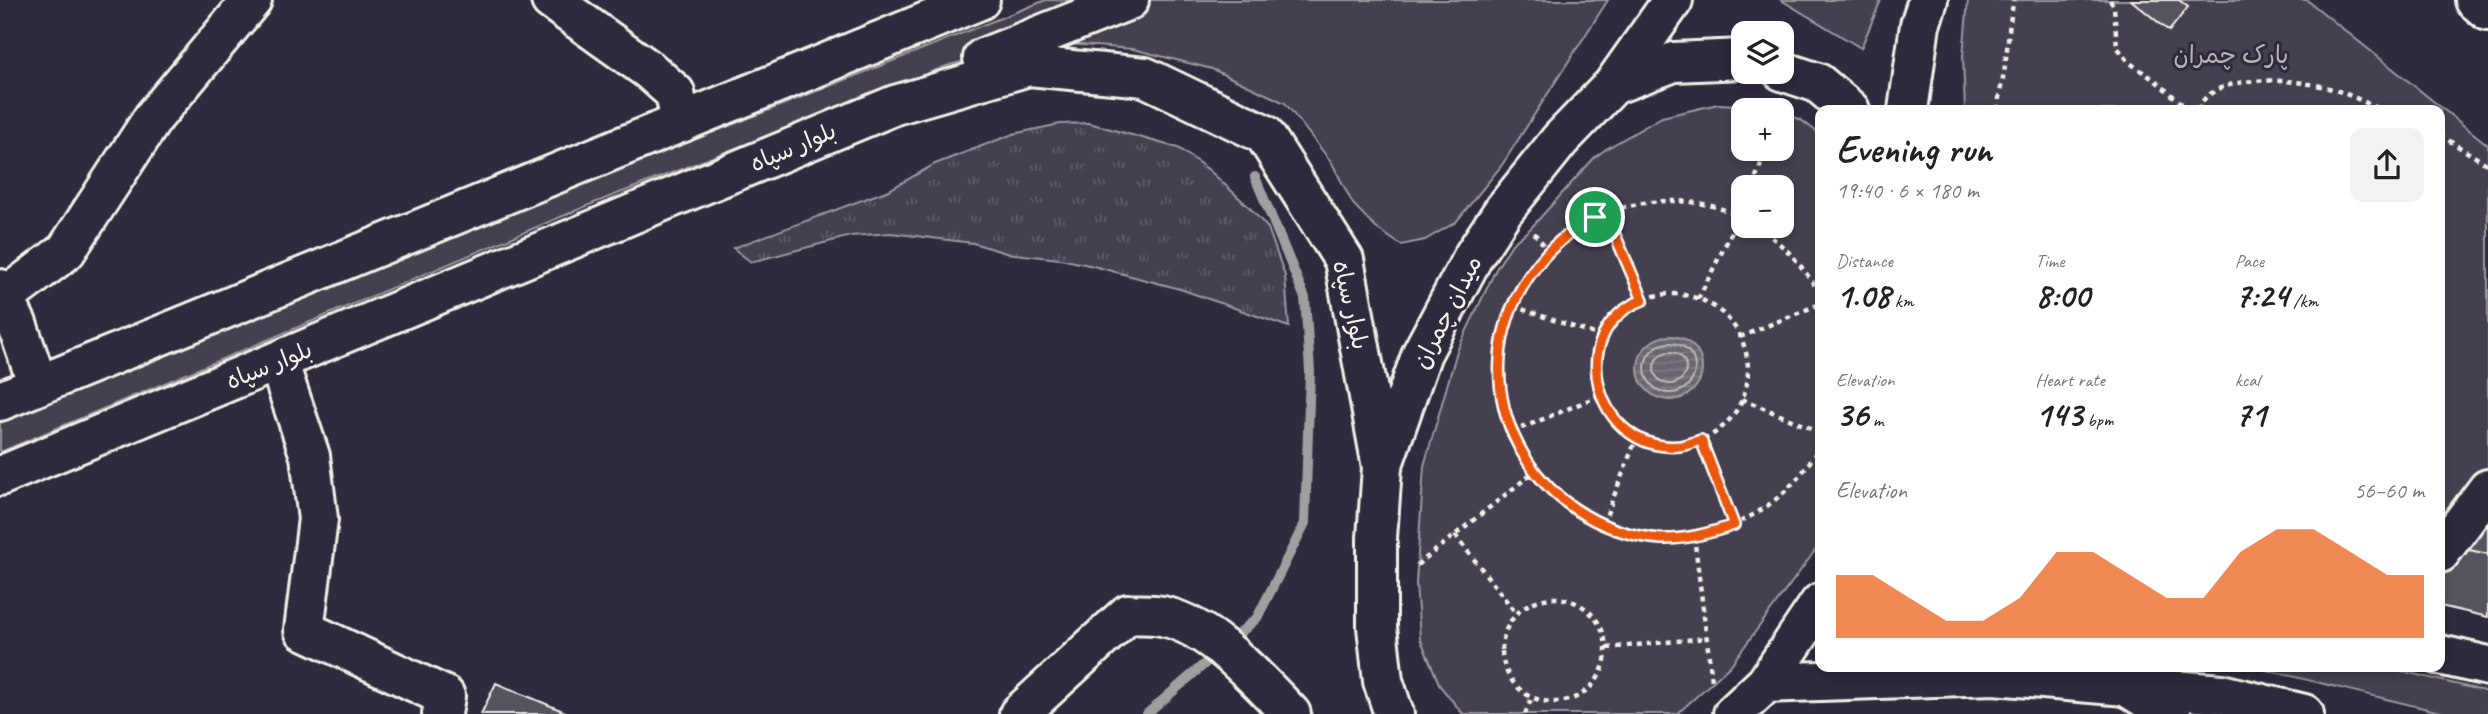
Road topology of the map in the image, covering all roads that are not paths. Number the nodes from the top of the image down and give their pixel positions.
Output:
1 (252, 0) edge
2 (551, 0) edge
3 (980, 0) edge
4 (1129, 0) edge
5 (1672, 0) edge
6 (1928, 0) edge
7 (2475, 0) edge
8 (2488, 11) edge
9 (1731, 60) edge
10 (1794, 75) edge
11 (1613, 85) junction
12 (895, 105) junction
13 (1844, 105) edge
14 (1910, 105) edge
15 (681, 123) junction
16 (2, 293) edge
17 (278, 361) junction
18 (38, 385) junction
19 (0, 401) edge
20 (1382, 467) junction
21 (0, 476) edge
22 (2488, 489) edge
23 (2445, 546) edge
24 (1815, 610) edge
25 (2445, 656) edge
26 (2488, 666) edge
27 (1766, 683) junction
28 (2126, 686) junction
29 (442, 714) edge
30 (1019, 714) edge
31 (1291, 714) edge
32 (1394, 714) edge
33 (1733, 714) edge
34 (2171, 714) edge
35 (2304, 714) edge

1 - 16 main road
2 - 15 main road
3 - 15 main road
4 - 12 main road
5 - 11 main road
6 - 14 main road
7 - 8 main road
9 - 11 main road, میدان چمران
10 - 13 main road
11 - 20 main road, میدان چمران
12 - 17 main road, بلوار سپاه
12 - 20 main road, بلوار سپاه
15 - 18 main road
16 - 18 main road
17 - 21 main road, بلوار سپاه
17 - 29 main road
18 - 19 main road
20 - 32 main road, میدان چمران
22 - 23 main road
24 - 27 main road
25 - 26 main road
27 - 28 main road
27 - 33 main road
28 - 34 main road
28 - 35 main road
30 - 31 main road

